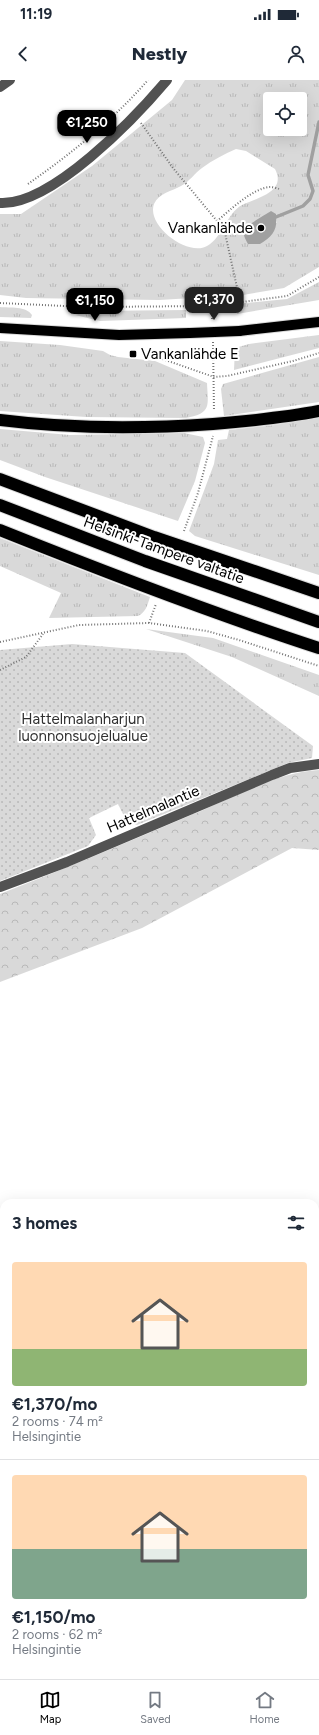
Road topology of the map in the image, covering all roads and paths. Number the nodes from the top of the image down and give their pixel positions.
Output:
1 (10, 80) edge
2 (148, 80) edge
3 (167, 80) edge
4 (0, 87) edge
5 (136, 115) junction
6 (22, 186) dead end
7 (279, 189) dead end
8 (0, 203) edge
9 (218, 220) junction
10 (319, 277) edge
11 (240, 301) junction
12 (0, 303) edge
13 (319, 322) edge
14 (0, 328) edge
15 (319, 353) edge
16 (154, 356) dead end
17 (214, 377) junction
18 (319, 410) edge
19 (214, 415) dead end
20 (0, 420) edge
21 (214, 432) dead end
22 (0, 479) edge
23 (0, 505) edge
24 (0, 530) edge
25 (184, 531) dead end
26 (319, 593) edge
27 (158, 600) dead end
28 (319, 622) edge
29 (149, 623) junction
30 (43, 634) junction
31 (0, 642) edge
32 (319, 648) edge
33 (319, 666) edge
34 (0, 670) edge
35 (319, 764) edge
36 (0, 887) edge

1 - 4 street
2 - 6 path
3 - 5 street
5 - 8 street
5 - 9 path
7 - 9 path
9 - 11 path
10 - 11 path
11 - 12 path
13 - 14 main road, bridge
15 - 17 path
16 - 17 path
17 - 19 path
18 - 20 highway
21 - 25 path
22 - 26 highway, Helsinki-Tampere valtatie
23 - 28 highway, Helsinki-Tampere valtatie
24 - 32 highway
27 - 29 path
29 - 30 path
29 - 33 path
30 - 31 path
30 - 34 path
35 - 36 street, Hattelmalantie

